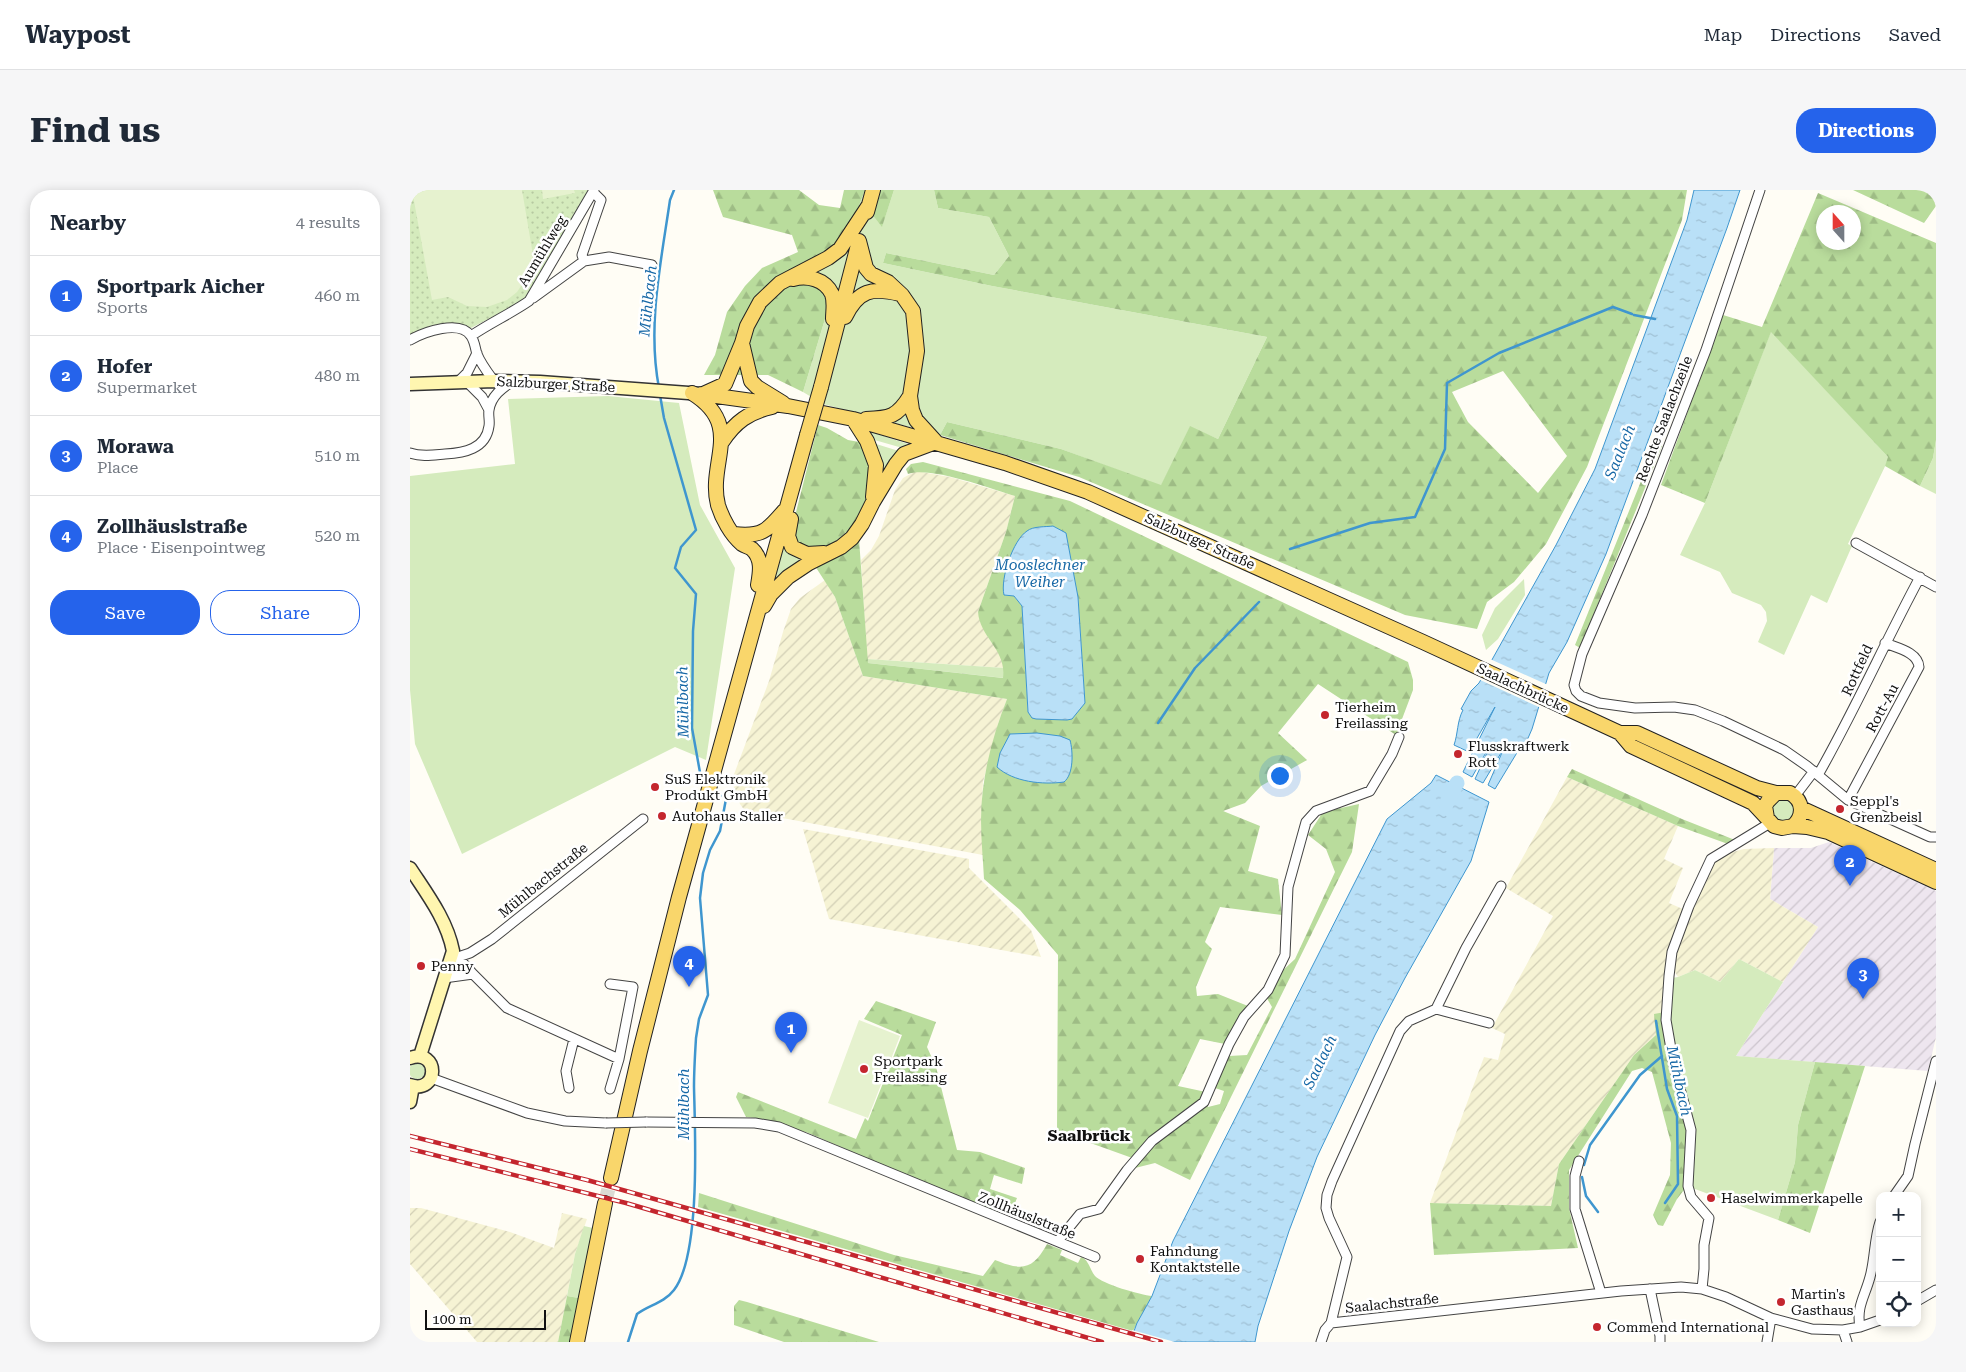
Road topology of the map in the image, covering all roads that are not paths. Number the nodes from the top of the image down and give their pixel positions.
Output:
1 (873, 190) edge
2 (1760, 190) edge
3 (594, 191) edge
4 (869, 205) junction
5 (860, 241) junction
6 (584, 261) junction
7 (652, 265) dead end
8 (780, 283) junction
9 (902, 294) junction
10 (529, 301) junction
11 (471, 336) junction
12 (410, 340) edge
13 (742, 343) junction
14 (831, 348) junction
15 (476, 353) junction
16 (494, 380) junction
17 (462, 381) junction
18 (513, 381) junction
19 (410, 384) edge
20 (697, 394) junction
21 (910, 396) junction
22 (788, 406) junction
23 (488, 410) junction
24 (853, 419) junction
25 (722, 442) junction
26 (936, 442) junction
27 (410, 453) edge
28 (797, 471) junction
29 (873, 502) junction
30 (786, 509) junction
31 (734, 534) junction
32 (1856, 543) dead end
33 (836, 550) junction
34 (1920, 577) junction
35 (1936, 587) edge
36 (757, 614) junction
37 (1885, 643) junction
38 (1458, 657) joint
39 (1620, 733) junction
40 (1399, 736) dead end
41 (1816, 773) junction
42 (1776, 793) junction
43 (1848, 800) junction
44 (1798, 802) junction
45 (643, 819) dead end
46 (1769, 820) junction
47 (1793, 826) junction
48 (1936, 837) edge
49 (410, 868) edge
50 (1936, 870) edge
51 (1936, 882) edge
52 (1501, 886) dead end
53 (455, 954) junction
54 (473, 974) junction
55 (444, 978) junction
56 (610, 984) dead end
57 (1436, 1009) junction
58 (1489, 1023) dead end
59 (574, 1039) junction
60 (415, 1057) edge
61 (620, 1059) junction
62 (1936, 1060) edge
63 (431, 1078) junction
64 (412, 1086) edge
65 (569, 1088) dead end
66 (610, 1089) dead end
67 (410, 1102) edge
68 (1579, 1162) dead end
69 (611, 1178) tunnel mouth
70 (1897, 1192) edge
71 (605, 1203) tunnel mouth
72 (1877, 1237) edge
73 (1058, 1241) junction
74 (1095, 1257) dead end
75 (1650, 1289) junction
76 (1702, 1289) junction
77 (1936, 1290) edge
78 (1603, 1293) junction
79 (1921, 1299) edge
80 (1771, 1318) junction
81 (1876, 1321) edge
82 (1331, 1323) junction
83 (1860, 1327) junction
84 (1844, 1330) junction
85 (578, 1342) edge
86 (1321, 1342) edge
87 (1660, 1342) edge
88 (1767, 1342) edge
89 (1847, 1342) edge

1 - 4 main road
2 - 41 street, Rechte Saalachzeile
3 - 6 street
3 - 10 street, Aumühlweg
4 - 5 main road
4 - 8 main road
5 - 9 main road
5 - 14 main road
6 - 7 street, Aumühlweg
6 - 10 street, Aumühlweg
8 - 13 main road
8 - 14 main road
9 - 14 main road
9 - 21 main road
10 - 11 street, Aumühlweg
11 - 12 street
11 - 15 street
13 - 20 main road
13 - 22 main road
14 - 28 main road, bridge
15 - 16 street
15 - 17 street
16 - 17 main road, Salzburger Straße
16 - 18 main road, Salzburger Straße
17 - 19 main road, Salzburger Straße
17 - 23 street
18 - 20 main road, Salzburger Straße
18 - 23 street
20 - 22 main road
20 - 25 main road
21 - 24 main road
21 - 26 main road
22 - 24 main road
22 - 25 main road
23 - 27 street
24 - 26 main road, Salzburger Straße
24 - 29 main road
25 - 31 main road
26 - 29 main road
26 - 38 main road, Salzburger Straße
28 - 30 main road
28 - 33 main road
29 - 33 main road
30 - 31 main road
30 - 36 main road
31 - 36 main road
32 - 34 street
33 - 36 main road
34 - 35 street
34 - 37 street, Rottfeld
36 - 69 main road
37 - 41 street, Rottfeld
37 - 43 street, Rott-Au
38 - 39 main road, Saalachbrücke
39 - 42 main road
39 - 46 main road
40 - 73 street
41 - 43 street, Rechte Saalachzeile
41 - 44 street, Rottfeld
42 - 44 main road
42 - 46 main road
43 - 48 street, Rechte Saalachzeile
44 - 47 main road
44 - 50 main road
45 - 53 street, Mühlbachstraße
46 - 47 main road
46 - 76 street
47 - 51 main road
49 - 53 main road
52 - 57 street
53 - 54 street
53 - 55 main road
54 - 55 street
54 - 59 street
55 - 60 main road
56 - 61 street
57 - 58 street
57 - 82 street, Saalachstraße
59 - 61 street
59 - 65 street
60 - 63 main road
61 - 66 street
62 - 70 street
63 - 64 main road
63 - 73 street, Zollhäuslstraße, bridge
64 - 67 main road
68 - 78 street
71 - 85 main road
72 - 83 street
73 - 74 street, Zollhäuslstraße
75 - 76 street, Saalachstraße
75 - 78 street, Saalachstraße
75 - 87 street
76 - 80 street, Saalachstraße
77 - 79 street
78 - 82 street, Saalachstraße
80 - 84 street, Saalachstraße
80 - 88 street
81 - 83 street, Saalachstraße
82 - 86 street
83 - 84 street, Saalachstraße
84 - 89 street

